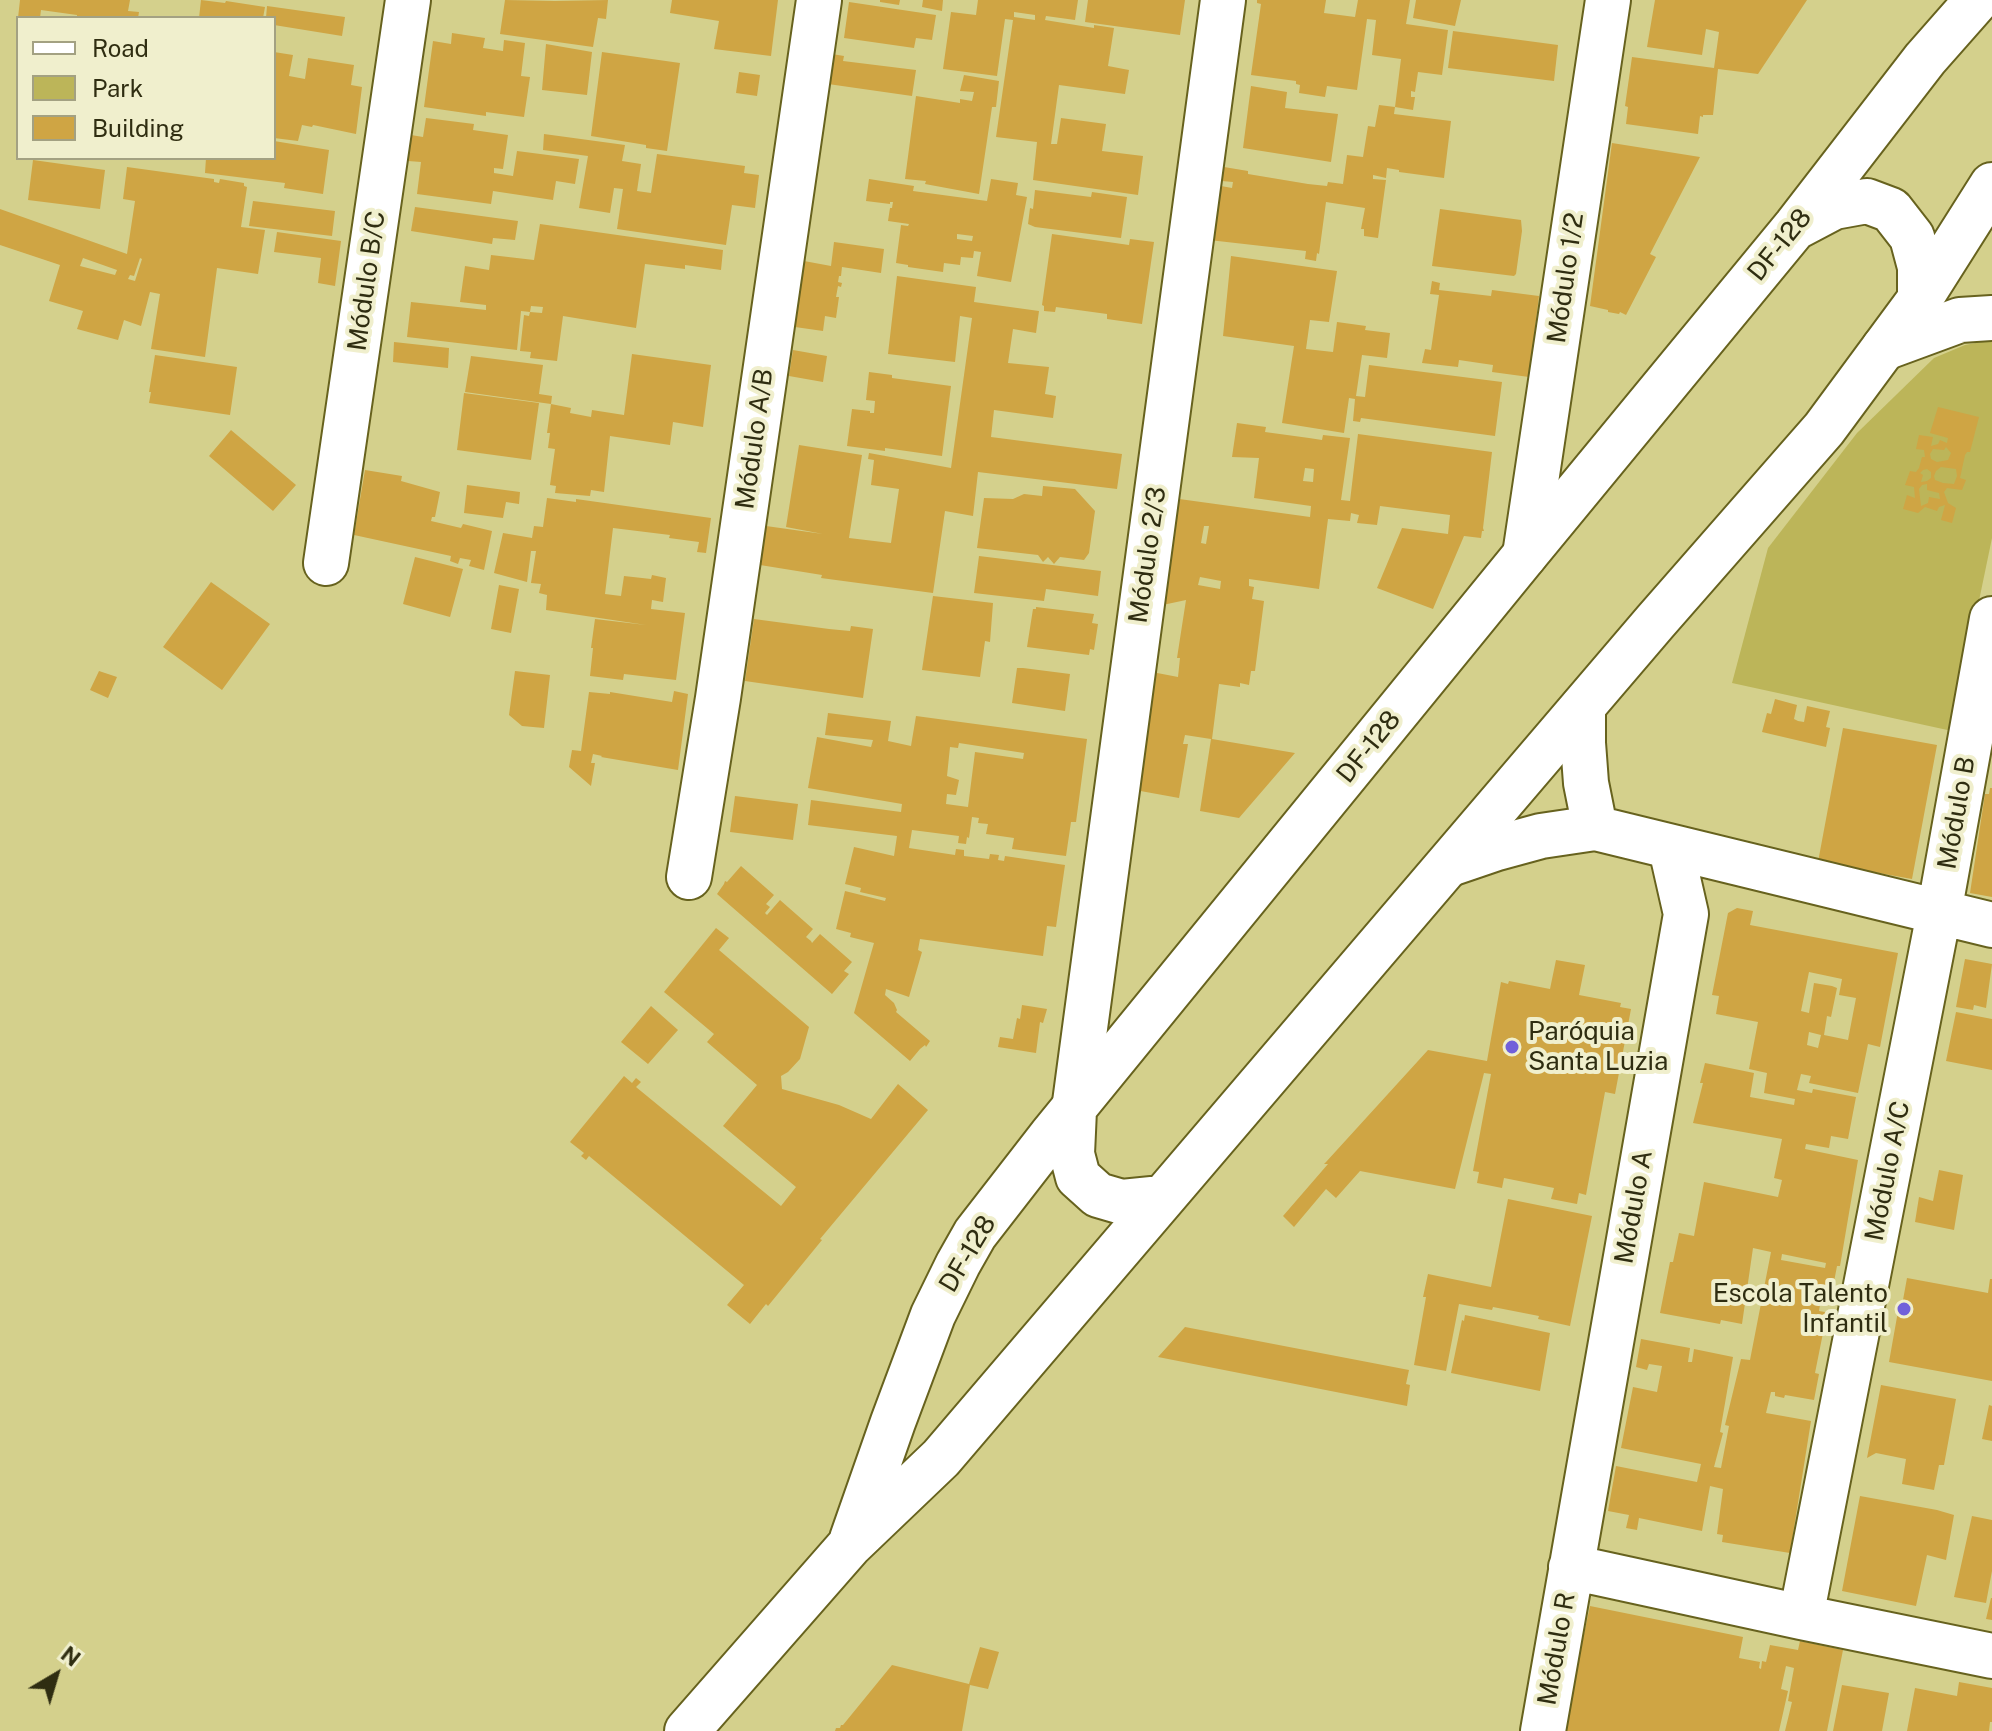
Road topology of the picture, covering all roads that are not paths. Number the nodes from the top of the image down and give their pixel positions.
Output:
1 (408, 0) edge
2 (819, 0) edge
3 (1223, 0) edge
4 (1608, 0) edge
5 (1952, 0) edge
6 (1977, 0) edge
7 (1925, 59) junction
8 (1992, 185) edge
9 (1796, 226) junction
10 (1920, 299) junction
11 (1992, 318) edge
12 (1884, 348) junction
13 (1525, 555) junction
14 (326, 563) dead end
15 (1992, 619) edge
16 (1583, 707) junction
17 (1595, 828) junction
18 (1671, 848) junction
19 (1450, 864) junction
20 (689, 877) dead end
21 (1939, 913) junction
22 (1992, 925) edge
23 (1074, 1110) junction
24 (1162, 1198) junction
25 (850, 1545) junction
26 (1571, 1567) junction
27 (1801, 1617) junction
28 (1992, 1656) edge
29 (687, 1731) edge
30 (1543, 1731) edge

1 - 14 street, Módulo B/C
2 - 20 street, Módulo A/B
3 - 23 street, Módulo 2/3
4 - 13 street, Módulo 1/2
5 - 7 street
6 - 7 street, DF-128 / DF-128
7 - 9 street, DF-128 / DF-128
8 - 10 street, DF-128 / DF-128
9 - 10 street
9 - 13 street, DF-128 / DF-128
10 - 12 street, DF-128 / DF-128
11 - 12 street
12 - 16 street, DF-128 / DF-128
13 - 23 street, DF-128 / DF-128
15 - 21 street, Módulo B
16 - 17 street
16 - 19 street, DF-128 / DF-128
17 - 18 street
17 - 19 street
18 - 21 street
18 - 26 street, Módulo A
19 - 24 street, DF-128 / DF-128
21 - 22 street
21 - 27 street, Módulo A/C
23 - 24 street, Módulo 2/3
23 - 25 street, DF-128 / DF-128
24 - 25 street, DF-128 / DF-128
25 - 29 street, DF-128 / DF-128
26 - 27 street
26 - 30 street, Módulo R
27 - 28 street

